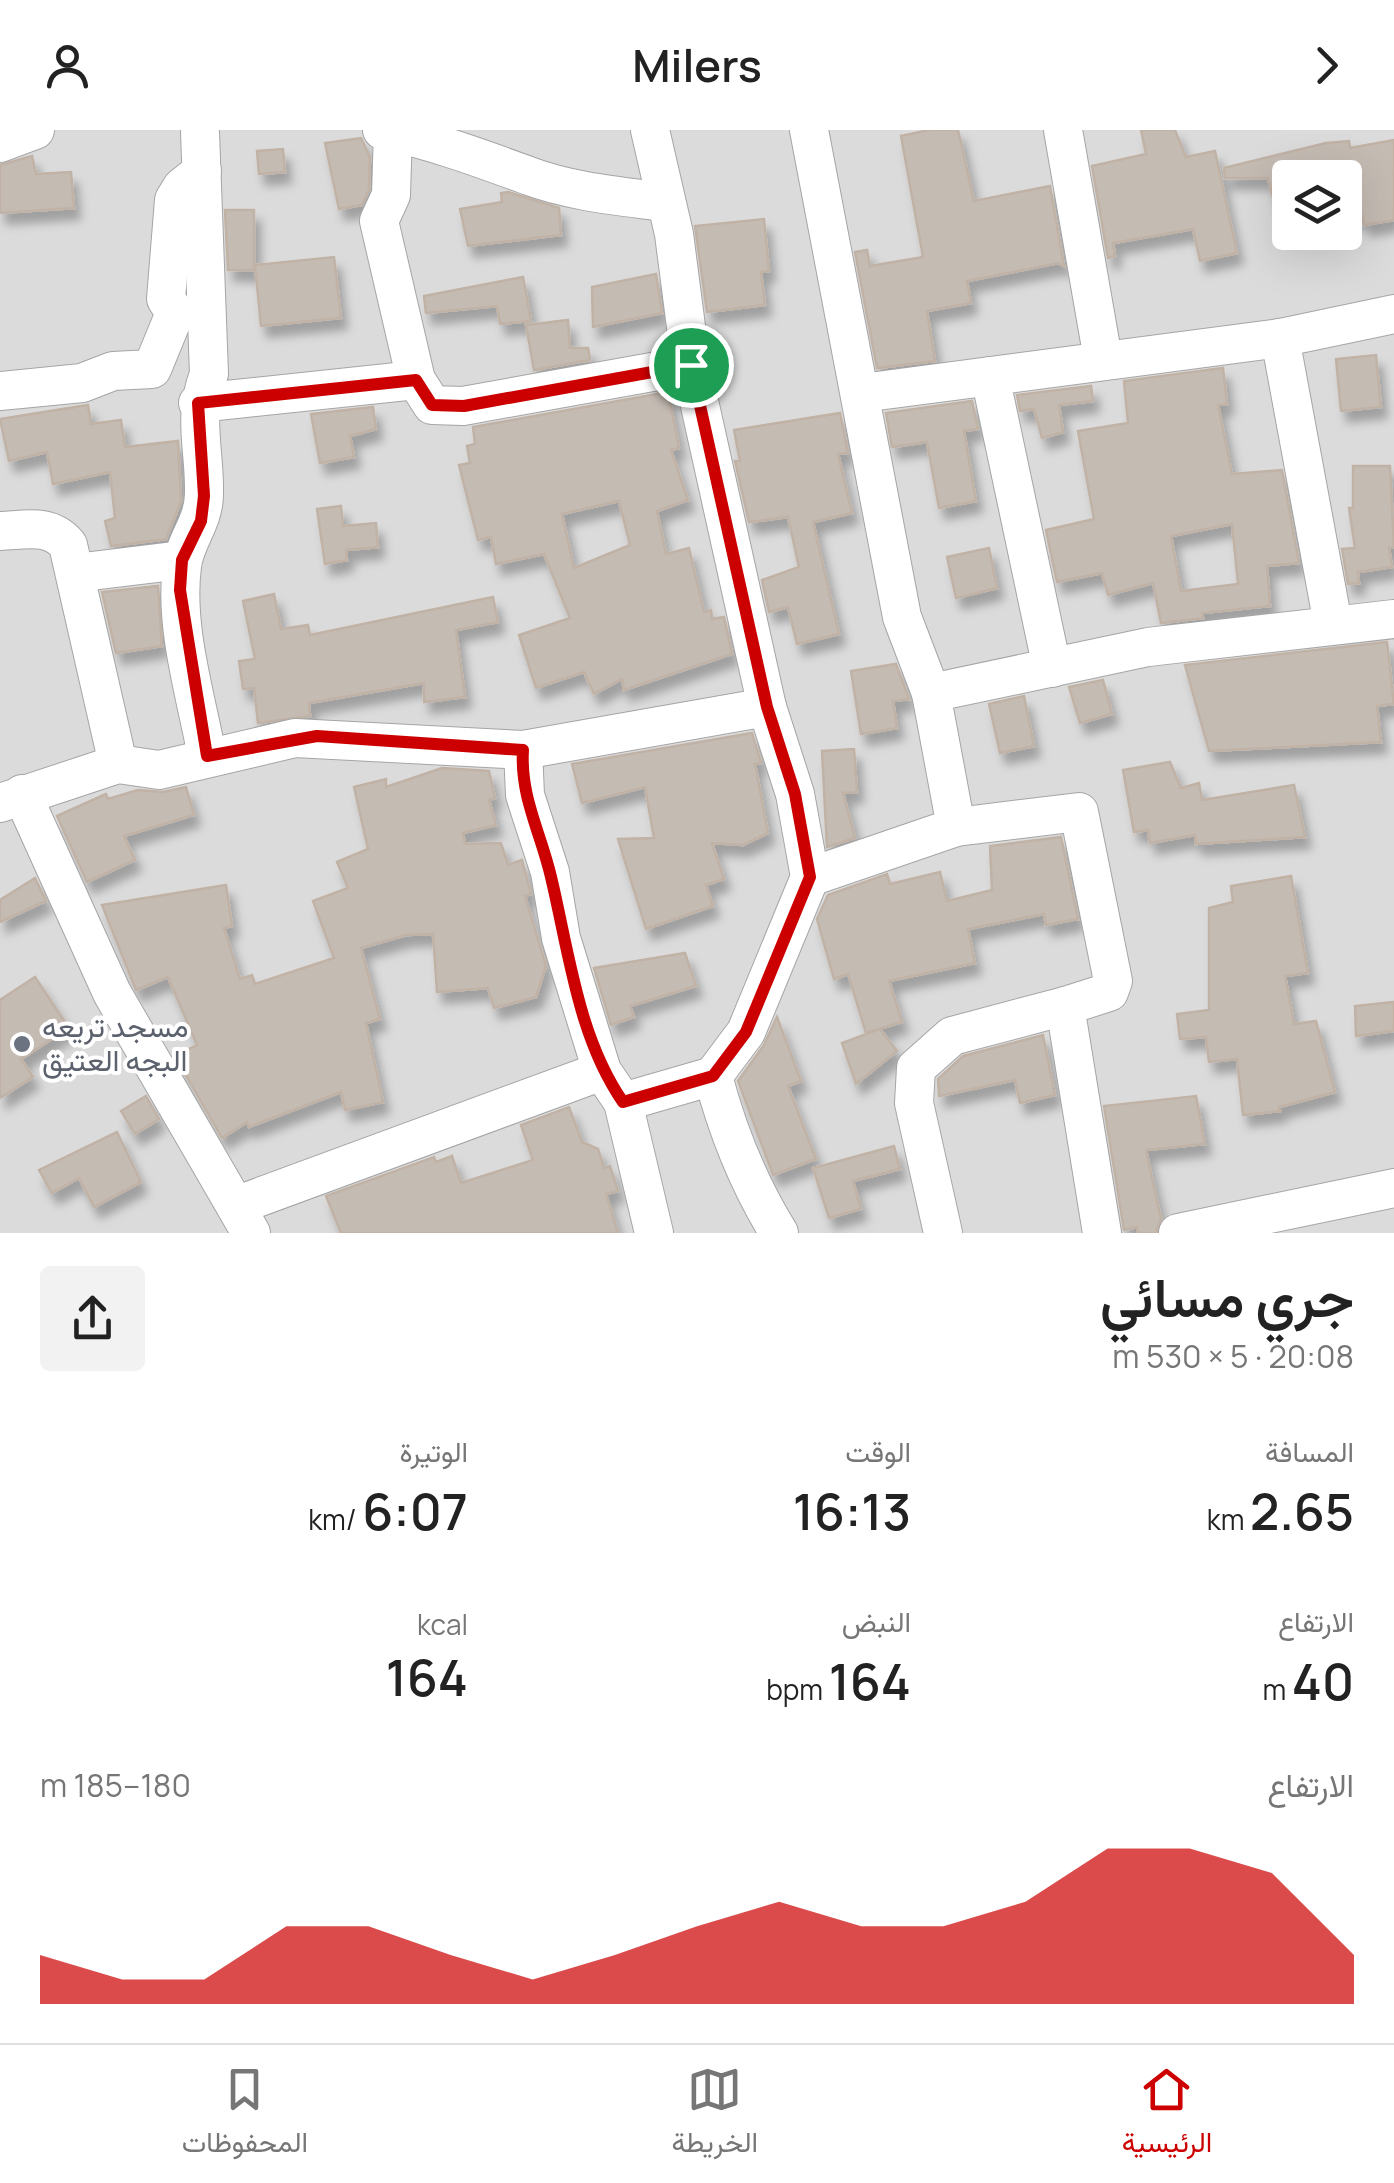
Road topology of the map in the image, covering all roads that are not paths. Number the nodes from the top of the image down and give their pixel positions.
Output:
1 (35, 130) edge
2 (650, 130) edge
3 (809, 130) edge
4 (1064, 130) edge
5 (200, 131) edge
6 (388, 131) edge
7 (0, 142) edge
8 (202, 171) junction
9 (664, 202) junction
10 (1394, 314) edge
11 (1280, 338) junction
12 (1103, 359) junction
13 (691, 365) junction
14 (990, 376) junction
15 (416, 380) junction
16 (0, 391) edge
17 (862, 394) junction
18 (198, 403) junction
19 (0, 520) edge
20 (0, 531) edge
21 (182, 560) junction
22 (75, 573) junction
23 (1394, 618) edge
24 (1334, 624) junction
25 (1052, 668) junction
26 (931, 692) junction
27 (767, 707) junction
28 (523, 750) junction
29 (207, 756) junction
30 (118, 764) junction
31 (11, 798) edge
32 (956, 827) junction
33 (810, 877) junction
34 (1064, 1006) junction
35 (602, 1071) junction
36 (713, 1076) junction
37 (623, 1102) junction
38 (1394, 1188) edge
39 (245, 1219) edge
40 (654, 1233) edge
41 (780, 1233) edge
42 (943, 1233) edge
43 (1102, 1233) edge
44 (1178, 1233) edge

1 - 7 street
2 - 9 street
3 - 17 street
4 - 12 street
5 - 8 street
6 - 9 street
6 - 15 street
8 - 16 street
8 - 18 street
9 - 13 street
10 - 11 street
11 - 12 street
11 - 24 street
12 - 14 street
13 - 15 street
13 - 27 street
14 - 17 street
14 - 25 street
15 - 18 street
17 - 26 street
18 - 21 street
19 - 20 street
20 - 22 street
21 - 22 street
21 - 29 street
22 - 30 street
23 - 24 street
24 - 25 street
25 - 26 street
26 - 32 street
27 - 28 street
27 - 33 street
28 - 29 street
28 - 35 street
29 - 30 street
30 - 31 street
31 - 39 street
32 - 33 street
32 - 34 street
33 - 36 street
34 - 42 street
34 - 43 street
35 - 37 street
35 - 39 street
36 - 37 street
36 - 41 street
37 - 40 street
38 - 44 street

